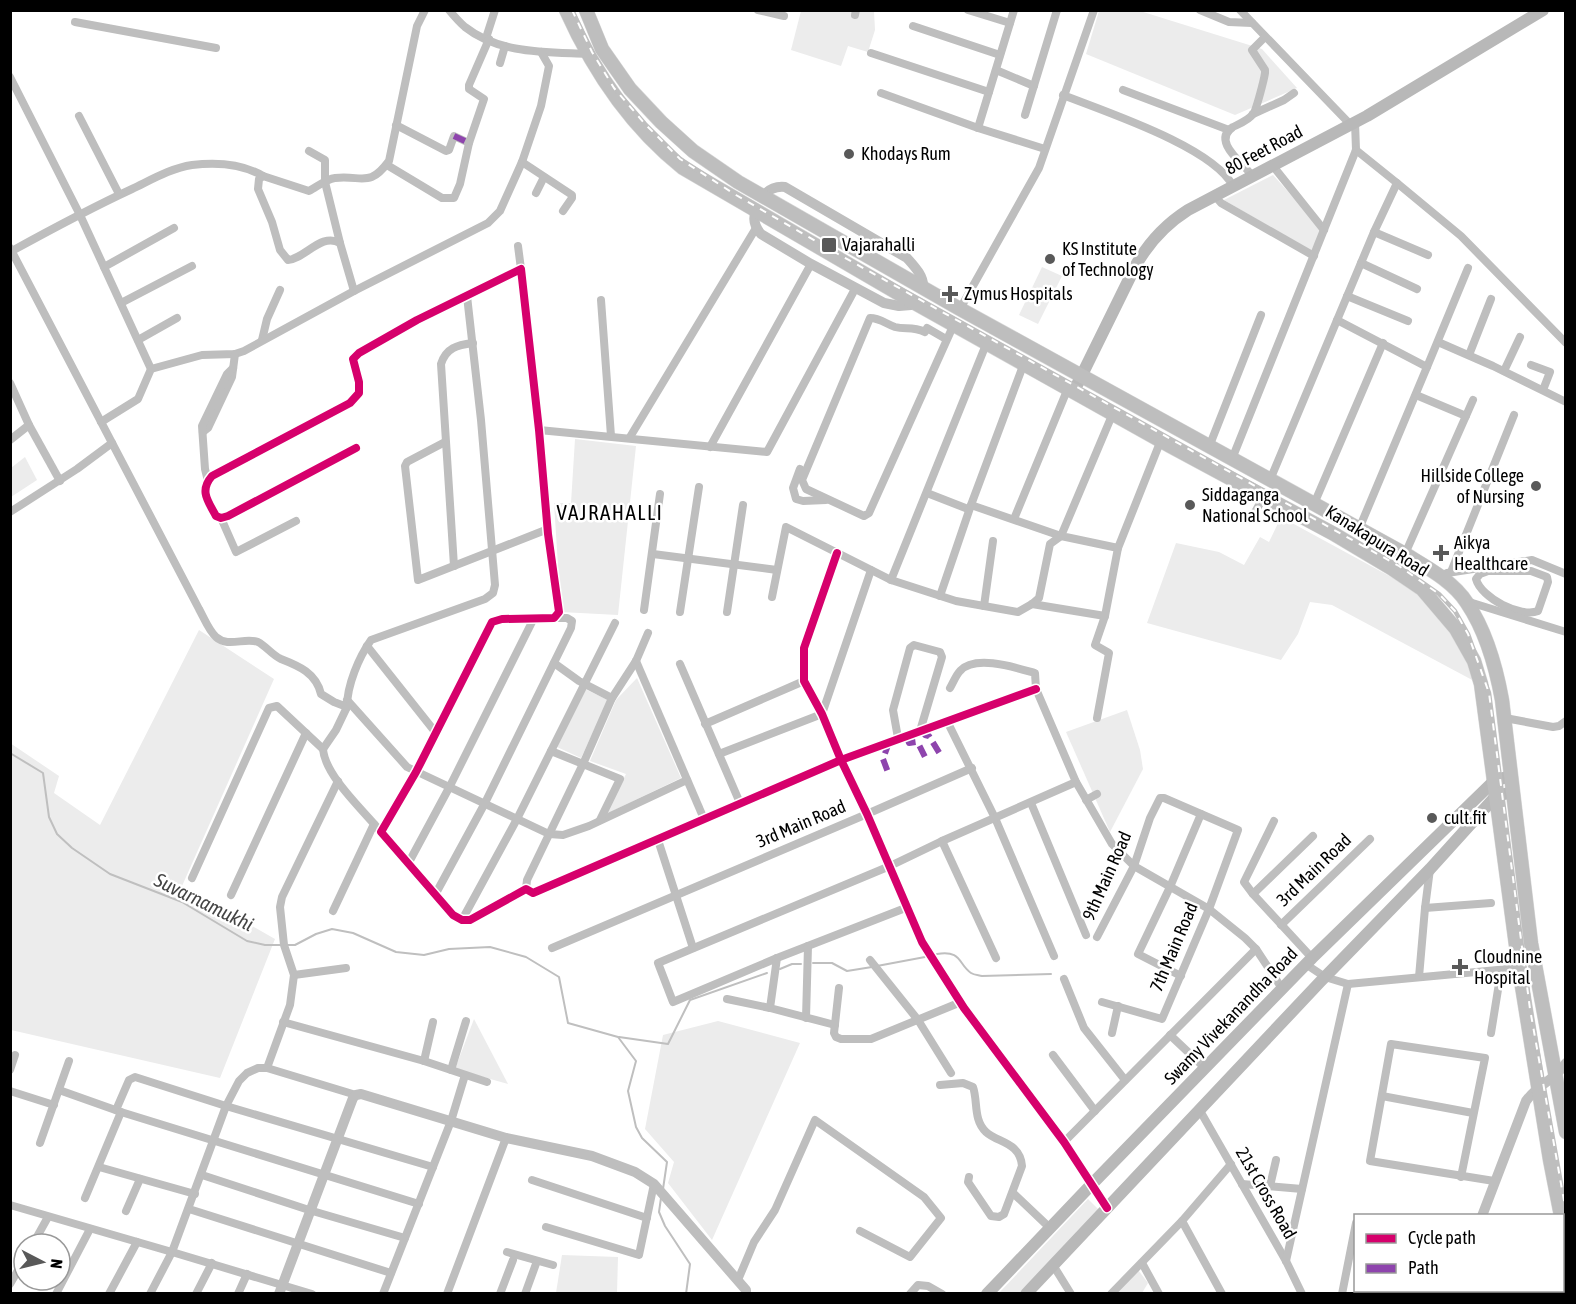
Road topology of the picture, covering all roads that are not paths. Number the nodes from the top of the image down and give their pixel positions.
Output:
1 (425, 10) edge
2 (448, 10) edge
3 (495, 10) edge
4 (566, 10) edge
5 (586, 10) edge
6 (758, 10) edge
7 (968, 10) edge
8 (1014, 10) edge
9 (1057, 10) edge
10 (1083, 10) edge
11 (1200, 10) edge
12 (1240, 10) edge
13 (1534, 10) edge
14 (1543, 10) edge
15 (1093, 14) edge
16 (784, 16) dead end
17 (75, 22) dead end
18 (1010, 23) junction
19 (1252, 23) junction
20 (913, 26) dead end
21 (1265, 37) junction
22 (487, 39) junction
23 (505, 46) junction
24 (216, 48) dead end
25 (541, 52) junction
26 (871, 53) dead end
27 (587, 54) junction
28 (1000, 55) junction
29 (500, 63) dead end
30 (996, 70) junction
31 (10, 77) edge
32 (1034, 86) junction
33 (1123, 90) dead end
34 (989, 92) junction
35 (881, 93) dead end
36 (1294, 93) dead end
37 (1063, 95) junction
38 (1253, 114) junction
39 (79, 116) dead end
40 (1025, 116) dead end
41 (1351, 123) junction
42 (396, 125) junction
43 (978, 128) junction
44 (1229, 130) junction
45 (469, 143) junction
46 (1045, 149) junction
47 (1356, 150) junction
48 (309, 151) dead end
49 (522, 162) junction
50 (387, 165) junction
51 (1273, 166) junction
52 (1249, 172) junction
53 (262, 176) junction
54 (544, 177) junction
55 (325, 182) junction
56 (1397, 183) junction
57 (1232, 184) junction
58 (118, 194) junction
59 (536, 194) dead end
60 (761, 195) junction
61 (1215, 196) junction
62 (753, 210) junction
63 (563, 211) dead end
64 (80, 216) junction
65 (174, 228) dead end
66 (756, 228) junction
67 (1324, 230) junction
68 (1374, 232) junction
69 (340, 243) junction
70 (518, 246) dead end
71 (11, 251) edge
72 (1428, 255) dead end
73 (1314, 256) junction
74 (1361, 263) junction
75 (811, 264) junction
76 (192, 266) dead end
77 (104, 267) junction
78 (1468, 268) dead end
79 (521, 269) junction
80 (855, 289) junction
81 (1418, 289) dead end
82 (280, 290) dead end
83 (354, 291) junction
84 (467, 296) junction
85 (1347, 296) junction
86 (1491, 299) dead end
87 (601, 300) dead end
88 (120, 303) junction
89 (919, 305) junction
90 (960, 309) junction
91 (1261, 315) dead end
92 (177, 318) dead end
93 (1337, 320) junction
94 (1408, 321) dead end
95 (954, 324) junction
96 (927, 328) junction
97 (1520, 337) dead end
98 (946, 339) junction
99 (138, 340) junction
100 (262, 340) junction
101 (987, 342) junction
102 (1438, 342) junction
103 (473, 343) junction
104 (1383, 343) junction
105 (1566, 343) edge
106 (235, 354) junction
107 (1469, 355) junction
108 (1024, 363) junction
109 (1531, 365) dead end
110 (1428, 367) junction
111 (151, 369) junction
112 (1504, 371) junction
113 (1079, 375) junction
114 (10, 383) edge
115 (1071, 389) junction
116 (1543, 390) junction
117 (1416, 395) junction
118 (1473, 400) dead end
119 (1566, 402) edge
120 (831, 410) junction
121 (1113, 413) junction
122 (1514, 415) dead end
123 (1466, 416) junction
124 (101, 422) junction
125 (29, 425) junction
126 (539, 430) junction
127 (611, 436) junction
128 (630, 437) junction
129 (10, 440) edge
130 (1161, 440) junction
131 (445, 442) junction
132 (112, 443) junction
133 (710, 447) junction
134 (1209, 447) junction
135 (356, 448) dead end
136 (807, 454) dead end
137 (1232, 459) junction
138 (802, 466) dead end
139 (1270, 480) junction
140 (60, 481) junction
141 (208, 481) junction
142 (699, 487) dead end
143 (660, 494) dead end
144 (927, 494) junction
145 (1264, 496) junction
146 (829, 499) junction
147 (1314, 504) junction
148 (743, 505) dead end
149 (969, 507) junction
150 (10, 512) edge
151 (1254, 514) dead end
152 (221, 518) junction
153 (1014, 519) junction
154 (296, 521) dead end
155 (548, 529) junction
156 (1359, 529) junction
157 (1061, 536) junction
158 (993, 541) dead end
159 (1118, 548) junction
160 (492, 551) junction
161 (837, 553) junction
162 (652, 554) junction
163 (1405, 554) junction
164 (688, 558) junction
165 (1532, 560) junction
166 (734, 564) junction
167 (454, 566) junction
168 (777, 570) junction
169 (871, 570) junction
170 (1531, 571) junction
171 (1444, 573) junction
172 (1566, 574) edge
173 (891, 580) junction
174 (1485, 592) junction
175 (940, 596) junction
176 (772, 597) dead end
177 (1471, 603) junction
178 (1032, 604) junction
179 (984, 606) junction
180 (644, 610) dead end
181 (680, 612) dead end
182 (727, 612) dead end
183 (1105, 616) junction
184 (534, 618) junction
185 (554, 618) junction
186 (615, 623) dead end
187 (648, 633) dead end
188 (1566, 633) edge
189 (367, 646) junction
190 (636, 661) junction
191 (554, 663) junction
192 (680, 664) dead end
193 (804, 681) junction
194 (585, 684) junction
195 (950, 688) dead end
196 (1036, 689) junction
197 (612, 698) junction
198 (347, 704) junction
199 (822, 714) junction
200 (1097, 718) dead end
201 (1505, 718) junction
202 (947, 721) junction
203 (1566, 721) edge
204 (705, 724) junction
205 (920, 731) junction
206 (306, 733) junction
207 (436, 733) junction
208 (898, 738) junction
209 (323, 749) junction
210 (551, 752) junction
211 (719, 754) junction
212 (841, 760) junction
213 (583, 764) junction
214 (972, 768) junction
215 (416, 772) junction
216 (1510, 776) junction
217 (687, 780) junction
218 (338, 781) junction
219 (1494, 781) junction
220 (1077, 782) junction
221 (450, 786) junction
222 (1513, 792) junction
223 (1097, 794) dead end
224 (1497, 796) junction
225 (1086, 800) junction
226 (485, 803) junction
227 (740, 803) junction
228 (1031, 803) junction
229 (867, 814) junction
230 (1201, 814) junction
231 (995, 818) junction
232 (518, 819) junction
233 (704, 819) junction
234 (600, 821) junction
235 (1274, 821) dead end
236 (374, 824) junction
237 (381, 832) junction
238 (549, 834) junction
239 (1313, 836) dead end
240 (1370, 839) dead end
241 (658, 840) junction
242 (942, 841) junction
243 (408, 864) junction
244 (890, 866) junction
245 (1134, 866) junction
246 (1430, 869) junction
247 (192, 878) dead end
248 (1170, 887) junction
249 (526, 890) junction
250 (675, 894) junction
251 (1252, 894) junction
252 (231, 895) dead end
253 (435, 895) junction
254 (1491, 903) dead end
255 (908, 907) junction
256 (1425, 908) junction
257 (1209, 909) junction
258 (333, 911) dead end
259 (462, 920) junction
260 (1281, 925) junction
261 (1086, 935) dead end
262 (1097, 937) dead end
263 (807, 946) junction
264 (552, 948) dead end
265 (693, 948) junction
266 (1256, 949) junction
267 (1054, 956) dead end
268 (777, 958) junction
269 (996, 958) dead end
270 (870, 960) dead end
271 (1310, 962) junction
272 (346, 968) dead end
273 (1519, 968) junction
274 (1501, 971) junction
275 (294, 975) junction
276 (1181, 976) junction
277 (1325, 977) junction
278 (1419, 977) junction
279 (1064, 979) dead end
280 (1348, 984) junction
281 (839, 988) dead end
282 (1283, 990) junction
283 (727, 999) dead end
284 (961, 1002) junction
285 (1102, 1002) dead end
286 (1118, 1006) junction
287 (770, 1008) junction
288 (806, 1018) junction
289 (466, 1020) dead end
290 (918, 1020) junction
291 (283, 1022) junction
292 (433, 1022) dead end
293 (835, 1025) junction
294 (1112, 1033) dead end
295 (1491, 1033) dead end
296 (1170, 1035) junction
297 (1053, 1054) dead end
298 (15, 1055) dead end
299 (69, 1061) dead end
300 (424, 1061) junction
301 (1566, 1063) edge
302 (267, 1068) junction
303 (1204, 1068) junction
304 (10, 1070) edge
305 (451, 1070) junction
306 (951, 1073) dead end
307 (465, 1075) junction
308 (1555, 1078) junction
309 (1125, 1080) junction
310 (487, 1082) dead end
311 (940, 1084) dead end
312 (1538, 1087) junction
313 (59, 1090) junction
314 (10, 1091) edge
315 (356, 1095) junction
316 (1382, 1096) junction
317 (54, 1105) junction
318 (226, 1106) junction
319 (1199, 1109) junction
320 (118, 1111) junction
321 (1095, 1111) junction
322 (1473, 1113) junction
323 (451, 1121) junction
324 (1566, 1132) edge
325 (506, 1138) junction
326 (338, 1139) junction
327 (214, 1141) junction
328 (1064, 1142) junction
329 (40, 1143) dead end
330 (1276, 1160) dead end
331 (1231, 1164) junction
332 (99, 1167) junction
333 (433, 1167) junction
334 (202, 1175) junction
335 (324, 1175) junction
336 (969, 1177) dead end
337 (1461, 1177) junction
338 (140, 1179) junction
339 (532, 1180) dead end
340 (1494, 1181) junction
341 (654, 1184) junction
342 (1092, 1184) junction
343 (1242, 1184) junction
344 (1270, 1186) junction
345 (1302, 1189) junction
346 (1013, 1193) junction
347 (195, 1194) junction
348 (85, 1198) dead end
349 (419, 1204) junction
350 (10, 1205) edge
351 (1107, 1208) junction
352 (189, 1209) junction
353 (309, 1210) junction
354 (126, 1211) dead end
355 (1559, 1211) edge
356 (1482, 1214) edge
357 (48, 1217) junction
358 (647, 1218) junction
359 (1182, 1221) junction
360 (546, 1227) dead end
361 (90, 1228) junction
362 (1050, 1228) junction
363 (860, 1231) dead end
364 (40, 1232) edge
365 (405, 1238) junction
366 (1354, 1238) edge
367 (137, 1242) junction
368 (298, 1242) junction
369 (172, 1252) junction
370 (507, 1252) dead end
371 (1352, 1253) edge
372 (513, 1260) dead end
373 (537, 1261) junction
374 (1286, 1261) junction
375 (212, 1263) junction
376 (1142, 1263) junction
377 (1053, 1265) junction
378 (553, 1266) dead end
379 (391, 1273) junction
380 (247, 1274) junction
381 (738, 1280) junction
382 (280, 1289) edge
383 (56, 1293) edge
384 (109, 1293) edge
385 (150, 1293) edge
386 (196, 1293) edge
387 (238, 1293) edge
388 (312, 1293) edge
389 (383, 1293) edge
390 (447, 1293) edge
391 (500, 1293) edge
392 (525, 1293) edge
393 (746, 1293) edge
394 (910, 1293) edge
395 (942, 1293) edge
396 (987, 1293) edge
397 (1026, 1293) edge
398 (1071, 1293) edge
399 (1111, 1293) edge
400 (1159, 1293) edge
401 (1222, 1293) edge
402 (1302, 1293) edge
403 (1342, 1293) edge

1 - 42 street
2 - 22 street
3 - 22 street
4 - 27 highway, Kanakapura Road
5 - 60 highway, Kanakapura Road
6 - 16 street
7 - 18 street
8 - 18 street
9 - 32 street
10 - 15 street
11 - 19 street
12 - 19 street
13 - 41 main road, 80 Feet Road
14 - 41 main road, 80 Feet Road
15 - 37 street
17 - 24 street
18 - 28 street
19 - 21 street
20 - 28 street
21 - 38 street
21 - 41 street
22 - 23 street
22 - 45 street
23 - 25 street
23 - 29 street
25 - 27 street
25 - 49 street
26 - 34 street
27 - 62 highway, Kanakapura Road
28 - 30 street
30 - 32 street
30 - 34 street
31 - 64 street
32 - 40 street
33 - 44 street
34 - 43 street
35 - 43 street
36 - 38 street
37 - 46 street
37 - 57 street
38 - 44 street
39 - 58 street
41 - 47 street
41 - 51 main road, 80 Feet Road
41 - 52 main road, 80 Feet Road
42 - 45 street
42 - 50 street
43 - 46 street
44 - 52 street
45 - 50 street
46 - 90 street
47 - 56 street
47 - 67 street
48 - 55 street
49 - 54 street
49 - 83 street
50 - 55 street
51 - 57 main road, 80 Feet Road
51 - 67 street
52 - 57 main road, 80 Feet Road
53 - 55 street
53 - 58 street
53 - 69 street
54 - 59 street
54 - 63 street
55 - 69 street
56 - 68 street
56 - 105 street
57 - 61 main road, 80 Feet Road
57 - 113 main road, 80 Feet Road
58 - 64 street
60 - 62 highway
60 - 90 highway, Kanakapura Road
61 - 73 street
61 - 113 main road, 80 Feet Road
62 - 66 street
62 - 89 highway, Kanakapura Road
64 - 71 street
64 - 77 street
65 - 77 street
66 - 75 street
66 - 128 street
67 - 73 street
68 - 72 street
68 - 74 street
69 - 83 street
70 - 79 street
71 - 124 street
73 - 137 street
74 - 81 street
74 - 85 street
75 - 80 street
75 - 133 street
76 - 88 street
77 - 88 street
78 - 102 street
79 - 84 street
79 - 126 street
80 - 89 street
80 - 133 street
82 - 100 street
83 - 100 street
84 - 103 street
84 - 141 street
85 - 93 street
85 - 94 street
86 - 107 street
87 - 127 street
88 - 99 street
89 - 95 highway, Kanakapura Road
89 - 96 street
90 - 113 highway, Kanakapura Road
91 - 134 street
92 - 99 street
93 - 104 street
93 - 139 street
95 - 98 street
95 - 101 highway, Kanakapura Road
96 - 98 street
96 - 120 street
97 - 112 street
98 - 146 street
99 - 111 street
100 - 106 street
101 - 108 highway, Kanakapura Road
101 - 144 street
102 - 107 street
102 - 110 street
103 - 131 street
103 - 160 street
104 - 110 street
104 - 147 street
106 - 111 street
106 - 141 street
107 - 112 street
108 - 115 highway, Kanakapura Road
108 - 149 street
109 - 116 street
110 - 117 street
111 - 124 street
112 - 116 street
113 - 115 main road, 80 Feet Road
113 - 134 highway, Kanakapura Road
114 - 125 street
115 - 121 highway, Kanakapura Road
115 - 153 street
116 - 119 street
117 - 123 street
117 - 156 street
118 - 123 street
120 - 136 street
120 - 146 street
121 - 130 highway, Kanakapura Road
121 - 157 street
122 - 171 street
123 - 163 street
124 - 132 street
125 - 129 street
125 - 140 street
126 - 127 street
126 - 155 street
127 - 128 street
128 - 133 street
130 - 145 highway, Kanakapura Road
130 - 159 street
131 - 167 street
131 - 167 street
132 - 140 street
132 - 198 street
134 - 137 highway, Kanakapura Road
135 - 152 street
137 - 139 highway, Kanakapura Road
138 - 146 street
139 - 147 highway, Kanakapura Road
140 - 150 street
141 - 152 street
142 - 164 street
143 - 162 street
144 - 149 street
144 - 173 street
145 - 151 street
145 - 219 highway, Kanakapura Road
147 - 156 highway, Kanakapura Road
148 - 166 street
149 - 153 street
149 - 175 street
152 - 154 street
153 - 157 street
155 - 160 street
155 - 185 street
156 - 163 highway, Kanakapura Road
157 - 159 street
157 - 178 street
158 - 179 street
159 - 183 street
160 - 167 street
160 - 189 street
161 - 168 street
161 - 169 street
161 - 193 street
162 - 164 street
162 - 180 street
163 - 171 highway, Kanakapura Road
164 - 166 street
164 - 181 street
165 - 170 street
165 - 171 street
165 - 172 street
166 - 168 street
166 - 182 street
168 - 176 street
169 - 173 street
169 - 199 street
170 - 174 street
170 - 174 street
171 - 177 highway, Kanakapura Road
173 - 175 street
174 - 177 street
175 - 179 street
177 - 188 street
177 - 201 highway, Kanakapura Road
178 - 179 street
178 - 183 street
183 - 200 street
184 - 185 street
184 - 207 street
184 - 221 street
185 - 191 street
186 - 194 street
187 - 190 street
189 - 198 street
189 - 207 street
190 - 197 street
190 - 217 street
191 - 194 street
191 - 226 street
192 - 204 street
193 - 199 street
193 - 204 street
194 - 197 street
194 - 210 street
195 - 196 street
196 - 202 street
196 - 220 street
197 - 213 street
198 - 209 street
198 - 215 street
199 - 211 street
199 - 212 street
201 - 203 street
201 - 216 highway, Kanakapura Road
202 - 205 street
202 - 214 street
204 - 211 street
205 - 208 street
205 - 208 street
206 - 209 street
206 - 247 street
206 - 252 street
207 - 215 street
208 - 212 street
209 - 218 street
210 - 213 street
210 - 232 street
211 - 227 street
212 - 227 street
212 - 229 street
213 - 234 street
213 - 238 street
214 - 229 street, 3rd Main Road
214 - 231 street
215 - 221 street
215 - 237 street
216 - 219 main road, Swamy Vivekanandha Road
216 - 222 highway, Kanakapura Road
217 - 233 street
217 - 234 street
218 - 236 street
218 - 275 street
219 - 224 highway, Kanakapura Road
219 - 271 main road, Swamy Vivekanandha Road
220 - 225 street
220 - 228 street
221 - 226 street
221 - 243 street
222 - 224 main road
222 - 308 highway, Kanakapura Road
223 - 225 street
224 - 246 main road
224 - 273 highway, Kanakapura Road
225 - 245 street
226 - 232 street
226 - 253 street
227 - 233 street
228 - 231 street
228 - 261 street
229 - 244 street
229 - 250 street, 3rd Main Road
230 - 245 street, 9th Main Road
230 - 248 street
230 - 257 street, 7th Main Road
231 - 242 street
231 - 267 street
232 - 238 street
232 - 259 street
233 - 241 street
234 - 238 street
235 - 251 street
236 - 237 street
236 - 258 street
237 - 243 street
238 - 249 street
239 - 251 street
240 - 260 street, 3rd Main Road
241 - 249 street
241 - 250 street
242 - 244 street
242 - 269 street
243 - 253 street
244 - 255 street
244 - 265 street
245 - 248 street
245 - 262 street, 9th Main Road
246 - 256 street
246 - 277 main road
248 - 257 street
248 - 276 street
249 - 259 street
250 - 264 street, 3rd Main Road
250 - 265 street
251 - 260 street
253 - 259 street
254 - 256 street
255 - 263 street
255 - 284 street
256 - 278 street
257 - 266 street
257 - 276 street, 7th Main Road
260 - 271 street
263 - 268 street
263 - 288 street
265 - 268 street
266 - 282 street
266 - 296 street
268 - 287 street
270 - 290 street
271 - 277 street
271 - 282 main road, Swamy Vivekanandha Road
272 - 275 street
273 - 274 street
273 - 312 highway, Kanakapura Road
274 - 278 street
274 - 295 street
275 - 291 street
276 - 286 street, 7th Main Road
277 - 280 street
277 - 319 main road
278 - 280 street
279 - 309 street
280 - 345 street
281 - 293 street
282 - 303 main road, Swamy Vivekanandha Road
283 - 287 street
284 - 290 street
284 - 328 street
285 - 286 street, 7th Main Road
286 - 294 street
287 - 288 street
288 - 293 street
289 - 305 street
290 - 293 street
290 - 306 street
291 - 300 street
291 - 302 street
292 - 300 street
296 - 303 street
296 - 309 street
297 - 321 street
298 - 304 street
299 - 313 street
300 - 305 street
301 - 308 street
302 - 315 street
302 - 318 street
303 - 342 main road, Swamy Vivekanandha Road
305 - 307 street
307 - 310 street
307 - 323 street
308 - 312 street
308 - 324 highway, Kanakapura Road
309 - 321 street
311 - 346 street
312 - 340 street
312 - 355 highway, Kanakapura Road
313 - 317 street
313 - 320 street
314 - 317 street
315 - 323 street
315 - 326 street
316 - 322 street
316 - 322 street
316 - 337 street
317 - 329 street
318 - 320 street
318 - 326 street
318 - 327 street
319 - 331 street, 21st Cross Road
319 - 351 main road
320 - 327 street
320 - 332 street
321 - 328 street
322 - 337 street
323 - 325 street
323 - 333 street
325 - 341 street
325 - 390 street
326 - 333 street
326 - 335 street
327 - 334 street
327 - 335 street
328 - 342 street
330 - 344 street
331 - 343 street, 21st Cross Road
331 - 359 street
332 - 338 street
332 - 348 street
333 - 349 street
334 - 347 street
334 - 353 street
335 - 349 street
335 - 353 street
336 - 346 street
337 - 340 street
338 - 347 street
338 - 354 street
339 - 358 street
340 - 356 street
341 - 358 street
341 - 381 street
342 - 351 street
342 - 362 main road, Swamy Vivekanandha Road
343 - 344 street
343 - 374 street, 21st Cross Road
344 - 345 street
345 - 374 street
346 - 362 street
347 - 352 street
349 - 365 street
350 - 357 street
351 - 377 main road
352 - 368 street
352 - 369 street
353 - 365 street
353 - 368 street
357 - 361 street
357 - 364 street
358 - 360 street
359 - 376 street
359 - 401 street
361 - 367 street
361 - 383 street
362 - 396 main road, Swamy Vivekanandha Road
363 - 381 street
365 - 379 street
366 - 371 street
367 - 369 street
367 - 384 street
368 - 379 street
368 - 382 street
369 - 375 street
369 - 385 street
370 - 373 street
371 - 403 street
372 - 391 street
373 - 378 street
373 - 392 street
374 - 402 street, 21st Cross Road
375 - 380 street
375 - 386 street
376 - 399 street
376 - 400 street
377 - 397 main road
377 - 398 street
379 - 389 street
380 - 382 street
380 - 387 street
381 - 393 street
382 - 388 street
394 - 395 street

